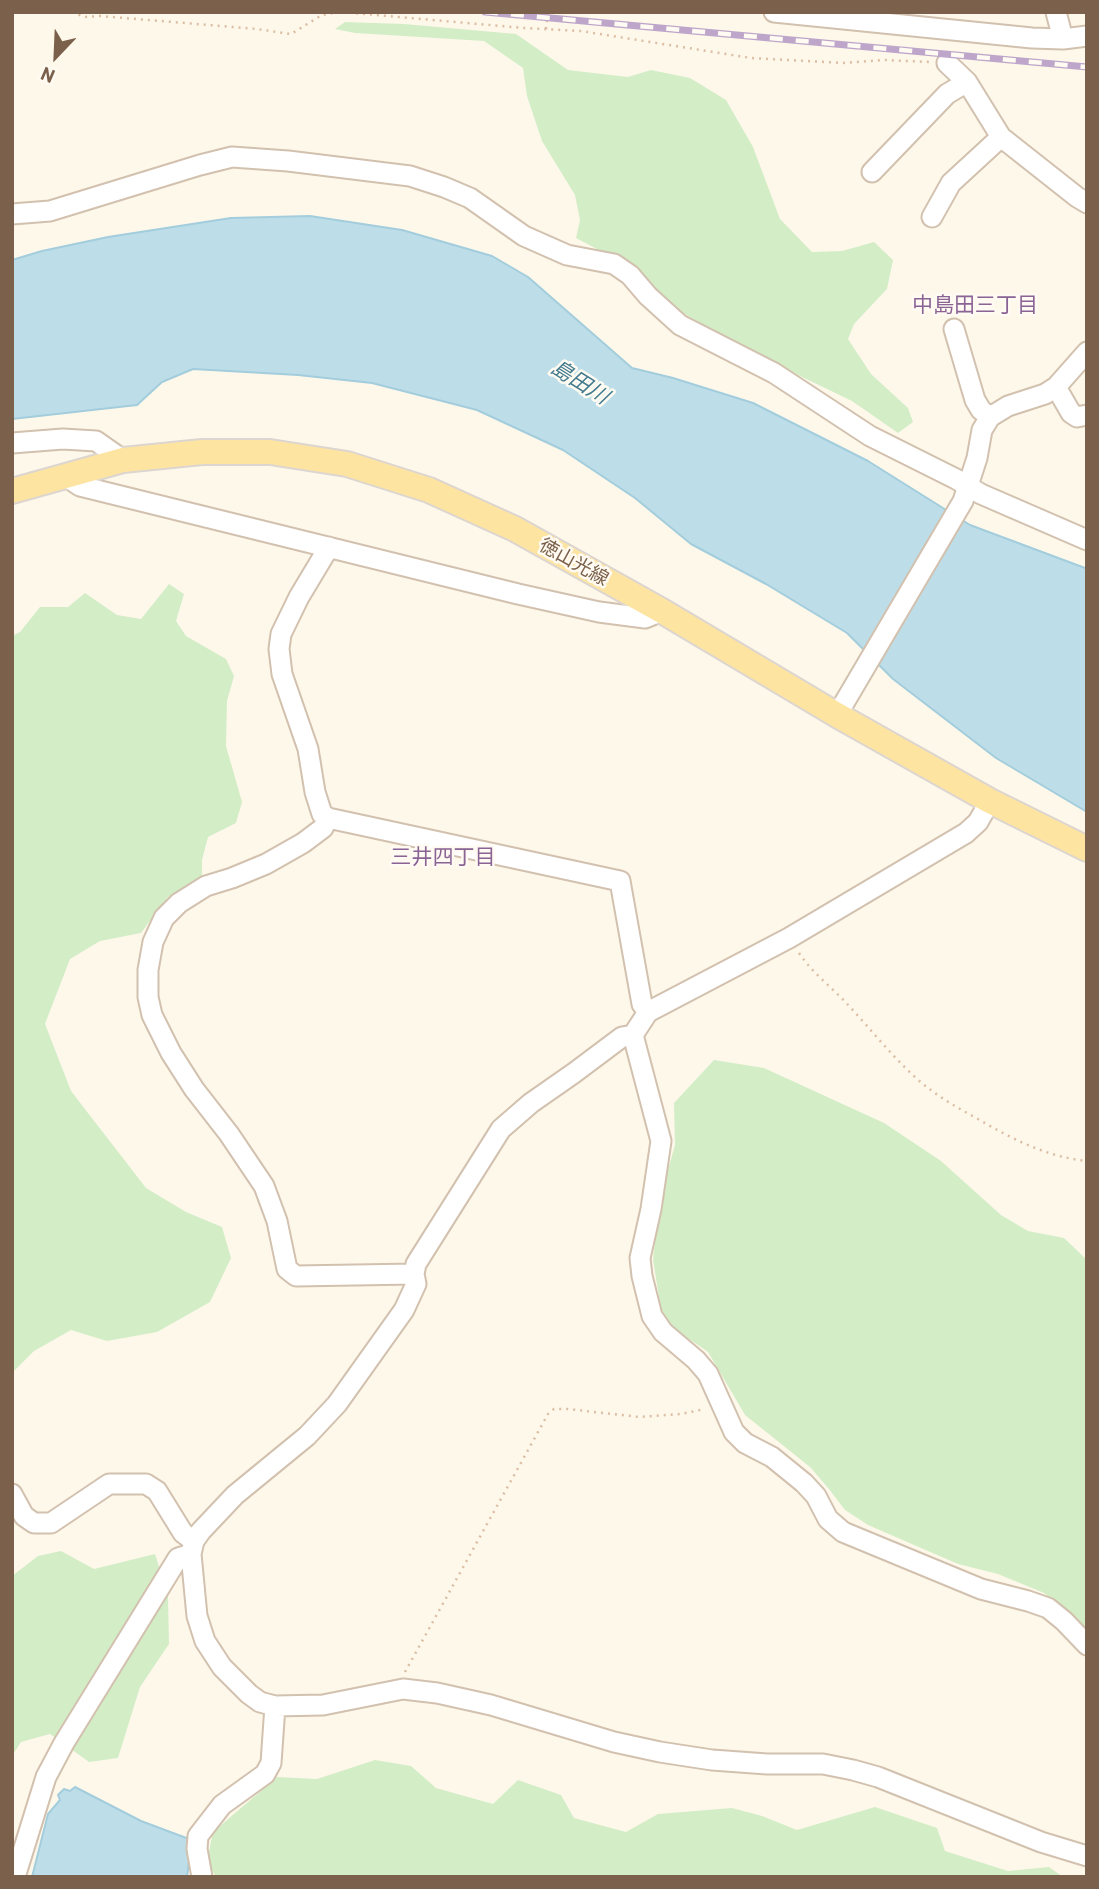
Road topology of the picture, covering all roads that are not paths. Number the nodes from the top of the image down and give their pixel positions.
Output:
1 (774, 12) edge
2 (1056, 12) edge
3 (1087, 36) edge
4 (1063, 39) junction
5 (947, 63) road end
6 (967, 82) junction
7 (1001, 137) junction
8 (872, 172) dead end
9 (1087, 203) edge
10 (12, 214) edge
11 (932, 217) dead end
12 (954, 329) dead end
13 (1087, 352) edge
14 (1056, 387) junction
15 (1087, 415) edge
16 (990, 418) junction
17 (12, 443) edge
18 (123, 460) junction
19 (65, 476) junction
20 (12, 491) edge
21 (966, 494) junction
22 (1087, 540) edge
23 (329, 547) junction
24 (662, 611) junction
25 (837, 715) junction
26 (990, 801) junction
27 (328, 818) junction
28 (1087, 849) edge
29 (648, 1012) junction
30 (633, 1035) junction
31 (414, 1274) junction
32 (12, 1494) edge
33 (192, 1548) junction
34 (1087, 1645) edge
35 (275, 1706) junction
36 (1087, 1856) edge
37 (15, 1877) edge
38 (202, 1877) edge

1 - 4 street
2 - 4 street
3 - 4 street
5 - 6 street
6 - 7 street
6 - 8 street
7 - 9 street
7 - 11 street
10 - 21 street
12 - 16 street
13 - 14 street
14 - 15 street
14 - 16 street
16 - 21 street
17 - 18 street
18 - 19 main road, 徳山光線
18 - 24 main road, 徳山光線
19 - 20 main road, 徳山光線
19 - 23 street
21 - 22 street
21 - 25 street
23 - 24 street
23 - 27 street
24 - 25 main road, 徳山光線
25 - 26 main road, 徳山光線
26 - 28 main road, 徳山光線
26 - 29 street
27 - 29 street
27 - 31 street
29 - 30 street
30 - 31 street
30 - 34 street
31 - 33 street
32 - 33 street
33 - 35 street
33 - 37 street
35 - 36 street
35 - 38 street

